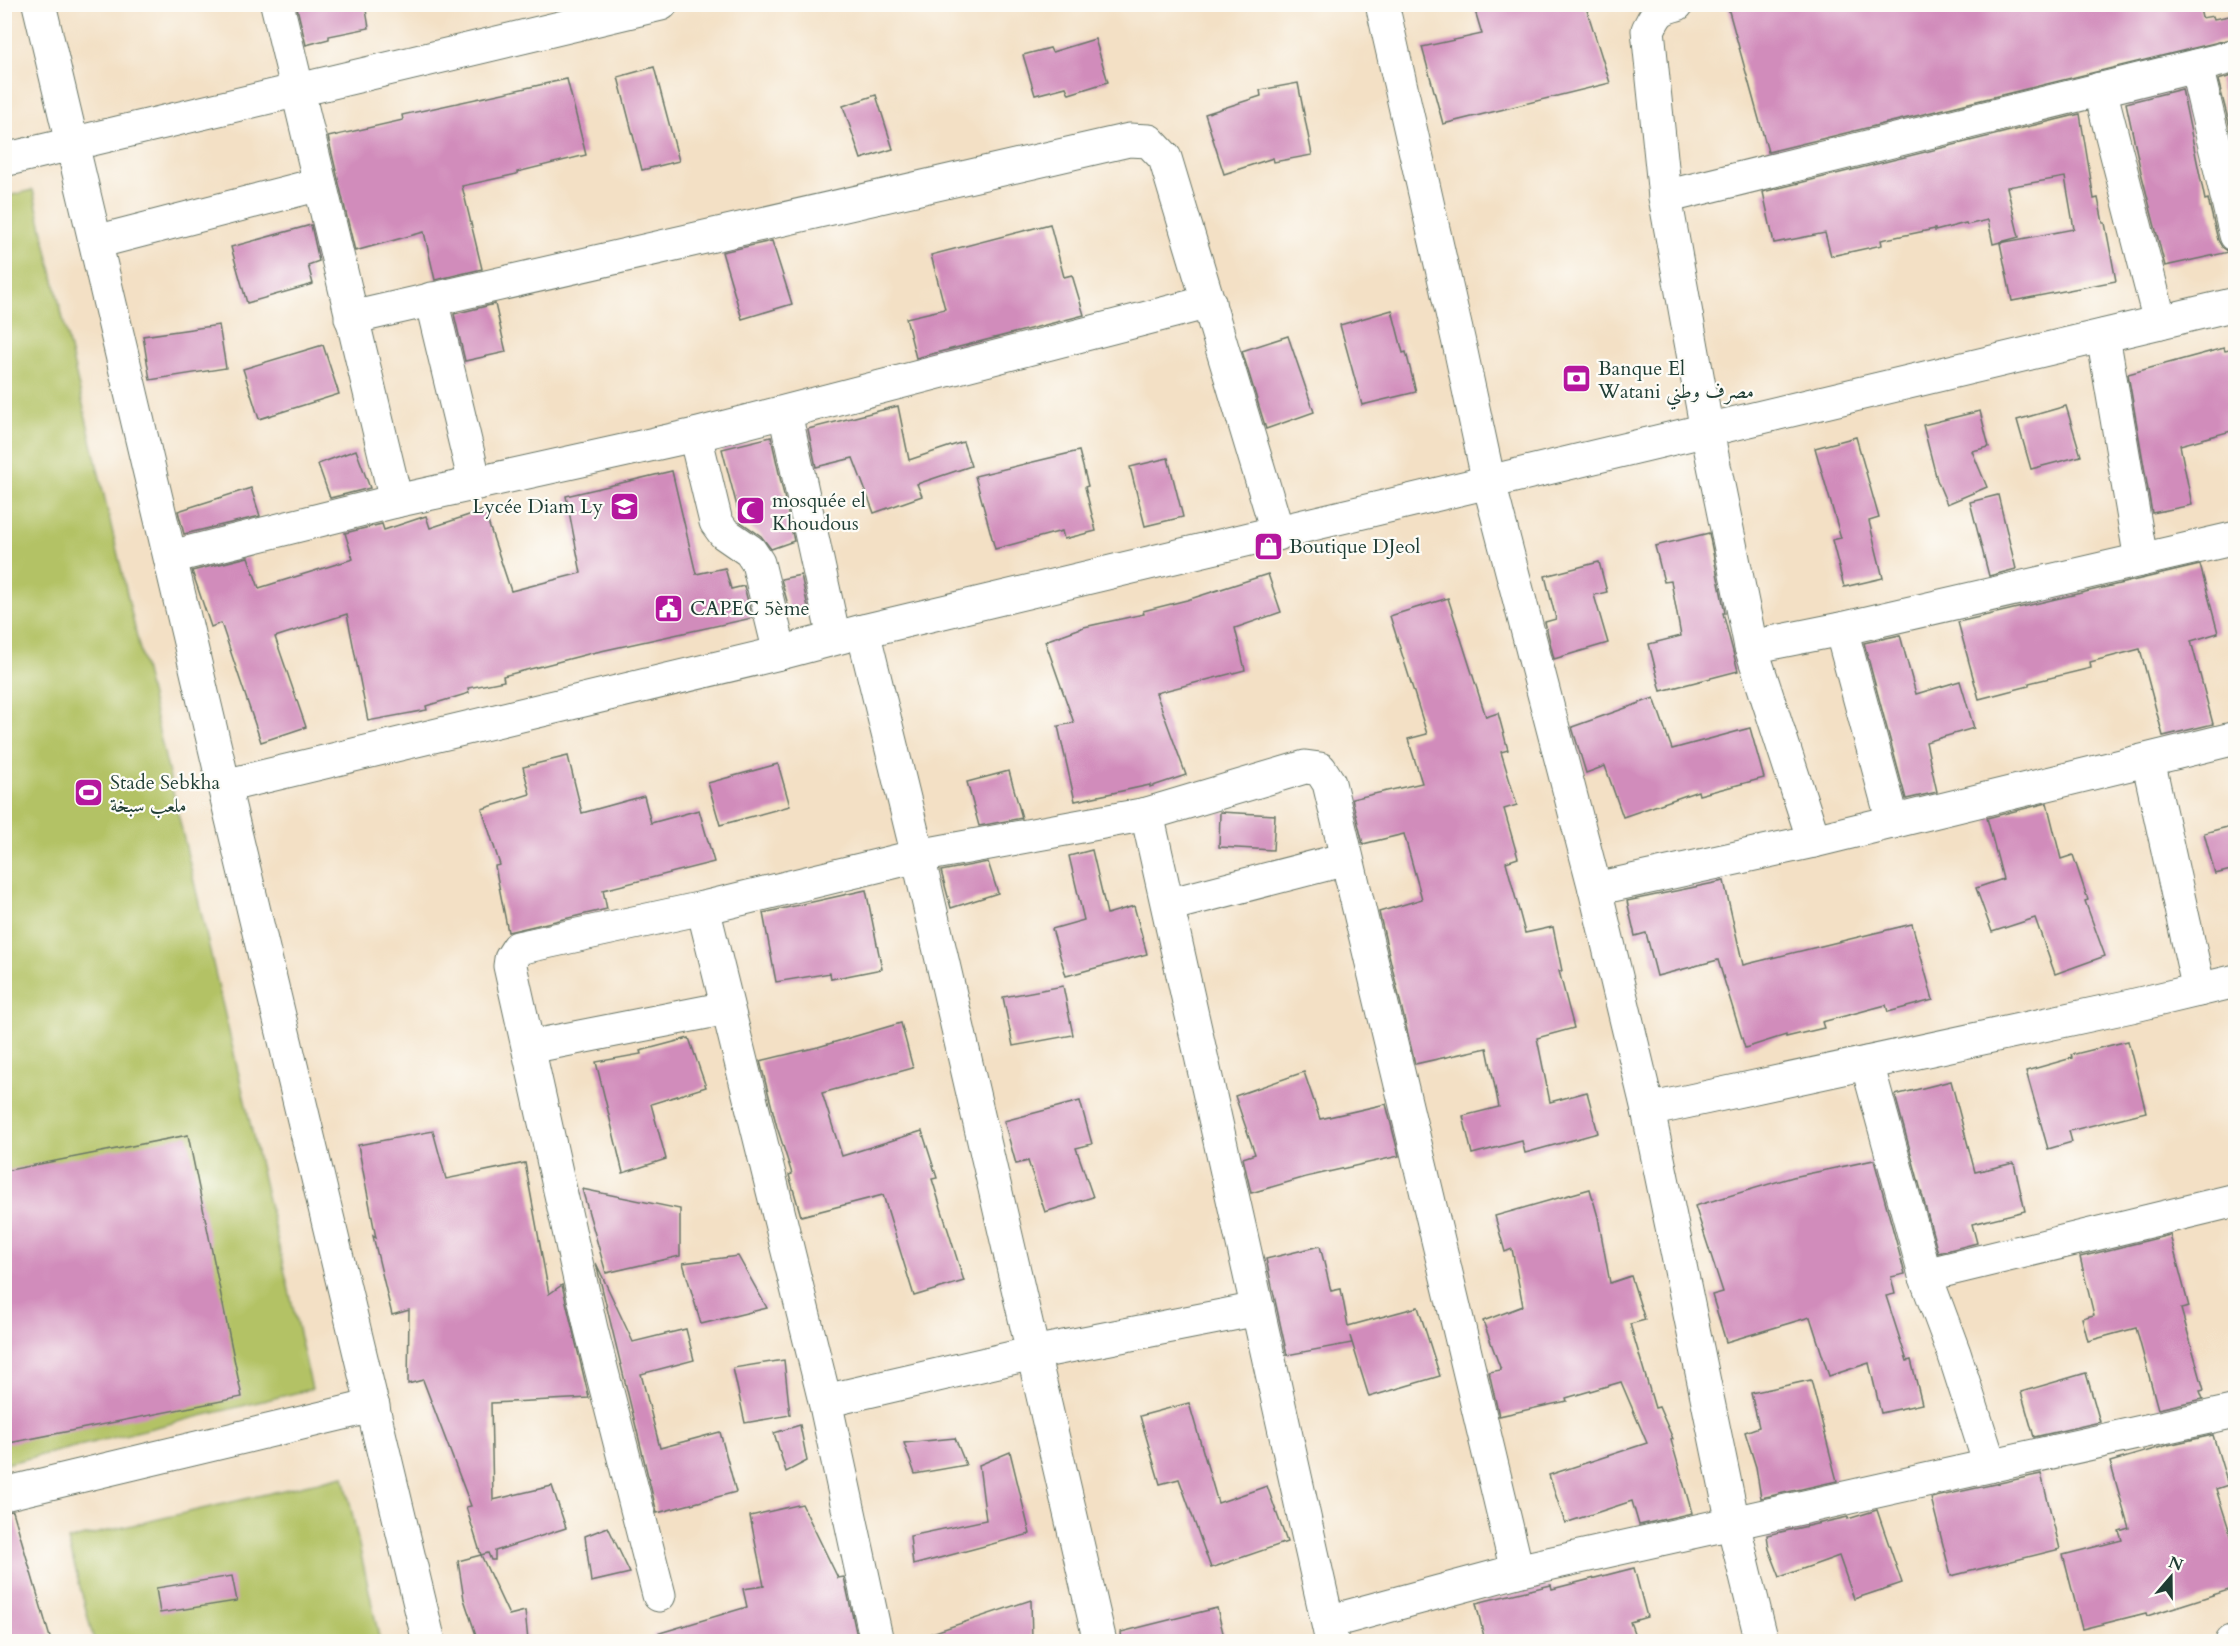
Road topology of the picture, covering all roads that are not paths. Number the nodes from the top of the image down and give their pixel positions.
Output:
1 (39, 4) edge
2 (277, 4) edge
3 (661, 4) edge
4 (1382, 4) edge
5 (1677, 4) edge
6 (2235, 56) edge
7 (2196, 66) junction
8 (2100, 89) junction
9 (298, 91) junction
10 (73, 145) junction
11 (4, 160) edge
12 (320, 184) junction
13 (1665, 197) junction
14 (2235, 235) edge
15 (96, 242) junction
16 (431, 299) junction
17 (1209, 303) junction
18 (2235, 304) edge
19 (351, 318) junction
20 (2160, 322) junction
21 (2103, 336) junction
22 (785, 413) junction
23 (1707, 431) junction
24 (695, 435) junction
25 (475, 483) junction
26 (1489, 483) junction
27 (396, 501) junction
28 (1278, 534) junction
29 (2235, 538) edge
30 (171, 557) junction
31 (2141, 560) junction
32 (1841, 629) junction
33 (849, 635) junction
34 (1751, 646) junction
35 (780, 653) junction
36 (2235, 738) edge
37 (2148, 760) junction
38 (224, 786) junction
39 (1148, 814) junction
40 (1893, 822) junction
41 (1814, 841) junction
42 (918, 856) junction
43 (1346, 859) junction
44 (1595, 889) junction
45 (1168, 905) junction
46 (703, 908) junction
47 (2235, 981) edge
48 (2199, 990) junction
49 (727, 1008) junction
50 (530, 1047) junction
51 (1867, 1063) junction
52 (1648, 1110) junction
53 (2235, 1200) edge
54 (1925, 1275) junction
55 (1258, 1309) junction
56 (1033, 1353) junction
57 (825, 1401) junction
58 (373, 1406) junction
59 (2235, 1411) edge
60 (1990, 1466) junction
61 (4, 1494) edge
62 (1732, 1523) junction
63 (1517, 1571) junction
64 (658, 1595) dead end
65 (1330, 1632) edge
66 (429, 1641) edge
67 (877, 1641) edge
68 (1100, 1641) edge
69 (1762, 1641) edge

1 - 10 street
2 - 9 street
3 - 9 street
4 - 26 street
5 - 13 street
6 - 7 street
7 - 8 street
7 - 14 street
8 - 13 street
8 - 20 street
9 - 10 street
9 - 12 street
10 - 11 street
10 - 15 street
12 - 15 street
12 - 19 street
13 - 23 street
15 - 30 street
16 - 17 street
16 - 19 street
16 - 25 street
17 - 22 street
17 - 28 street
18 - 20 street
19 - 27 street
20 - 21 street
21 - 23 street
21 - 31 street
22 - 24 street
22 - 33 street
23 - 26 street
23 - 34 street
24 - 25 street
24 - 35 street
25 - 27 street
26 - 28 street
26 - 44 street
27 - 30 street
28 - 33 street
29 - 31 street
30 - 38 street
31 - 32 street
32 - 34 street
32 - 40 street
33 - 35 street
33 - 42 street
34 - 41 street
35 - 38 street
36 - 37 street
37 - 40 street
37 - 48 street
38 - 58 street
39 - 42 street
39 - 43 street
39 - 45 street
40 - 41 street
41 - 44 street
42 - 46 street
42 - 56 street
43 - 45 street
43 - 63 street
44 - 52 street
45 - 55 street
46 - 49 street
46 - 50 street
47 - 48 street
48 - 51 street
49 - 50 street
49 - 57 street
50 - 64 street
51 - 52 street
51 - 54 street
52 - 62 street
53 - 54 street
54 - 60 street
55 - 56 street
55 - 65 street
56 - 57 street
56 - 68 street
57 - 67 street
58 - 61 street
58 - 66 street
59 - 60 street
60 - 62 street
62 - 63 street
62 - 69 street
63 - 65 street

